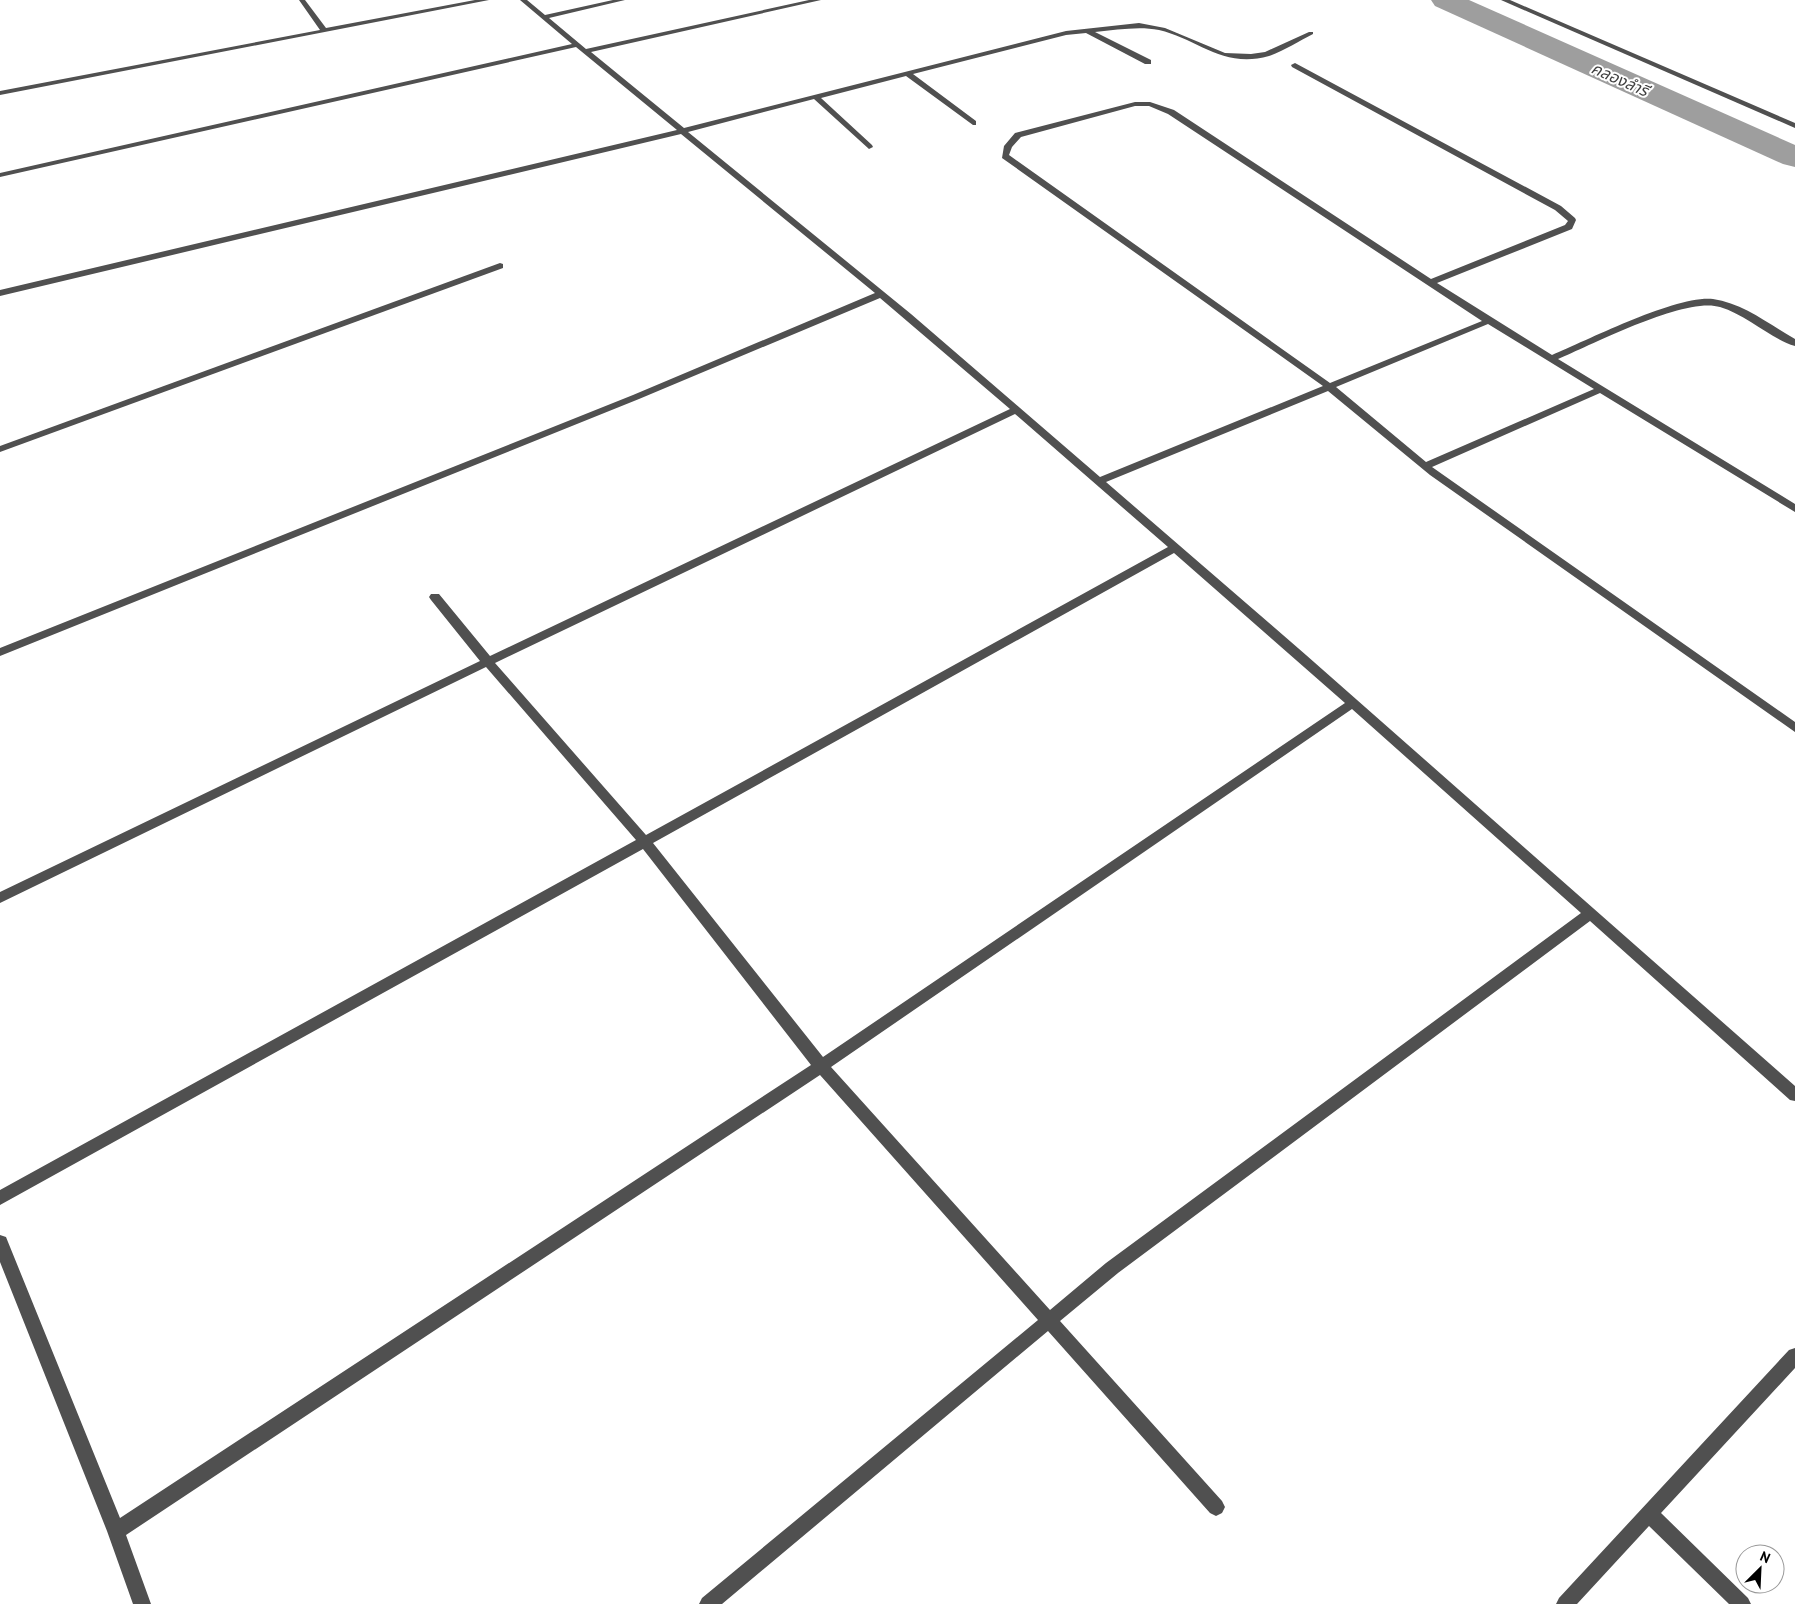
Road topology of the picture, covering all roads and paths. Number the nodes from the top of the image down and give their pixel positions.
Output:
1 (302, 0) edge
2 (486, 0) edge
3 (523, 0) edge
4 (622, 0) edge
5 (818, 0) edge
6 (1504, 0) edge
7 (543, 16) junction
8 (324, 30) junction
9 (1086, 30) junction
10 (1311, 33) dead end
11 (581, 48) junction
12 (1148, 62) dead end
13 (1295, 65) dead end
14 (908, 74) junction
15 (0, 94) edge
16 (816, 97) junction
17 (973, 123) dead end
18 (1795, 126) edge
19 (682, 131) junction
20 (869, 147) dead end
21 (0, 175) edge
22 (500, 266) dead end
23 (1429, 283) junction
24 (0, 293) edge
25 (881, 294) junction
26 (1489, 321) junction
27 (1795, 344) edge
28 (1551, 359) junction
29 (1330, 387) junction
30 (1600, 390) junction
31 (1016, 410) junction
32 (0, 449) edge
33 (1426, 466) junction
34 (1098, 482) junction
35 (1795, 509) edge
36 (1175, 548) junction
37 (435, 597) dead end
38 (0, 652) edge
39 (488, 662) junction
40 (1353, 704) junction
41 (1795, 728) edge
42 (644, 841) junction
43 (0, 898) edge
44 (1590, 914) junction
45 (821, 1066) junction
46 (1795, 1095) edge
47 (0, 1198) edge
48 (0, 1242) edge
49 (1051, 1320) junction
50 (1795, 1356) edge
51 (1216, 1507) dead end
52 (1649, 1514) junction
53 (116, 1531) junction
54 (142, 1604) edge
55 (708, 1604) edge
56 (1566, 1604) edge
57 (1742, 1604) edge

1 - 8 street
2 - 8 street
3 - 7 street
4 - 7 street
5 - 11 street
6 - 18 street
7 - 11 street
8 - 15 street
9 - 10 street
9 - 12 street
9 - 14 street
11 - 19 street
11 - 21 street
13 - 23 street
14 - 16 street
14 - 17 street
16 - 19 street
16 - 20 street
19 - 24 street
19 - 25 street
22 - 32 street
23 - 26 street
23 - 29 street
25 - 31 street
25 - 38 street
26 - 28 street
26 - 29 street
27 - 28 street
28 - 30 street
29 - 33 street
29 - 34 street
30 - 33 street
30 - 35 street
31 - 34 street
31 - 39 street
33 - 41 street
34 - 36 street
36 - 40 street
36 - 42 street
37 - 39 street
39 - 42 street
39 - 43 street
40 - 44 street
40 - 45 street
42 - 45 street
42 - 47 street
44 - 46 street
44 - 49 street
45 - 49 street
45 - 53 street
48 - 53 street
49 - 51 street
49 - 55 street
50 - 52 street
52 - 56 street
52 - 57 street
53 - 54 street

